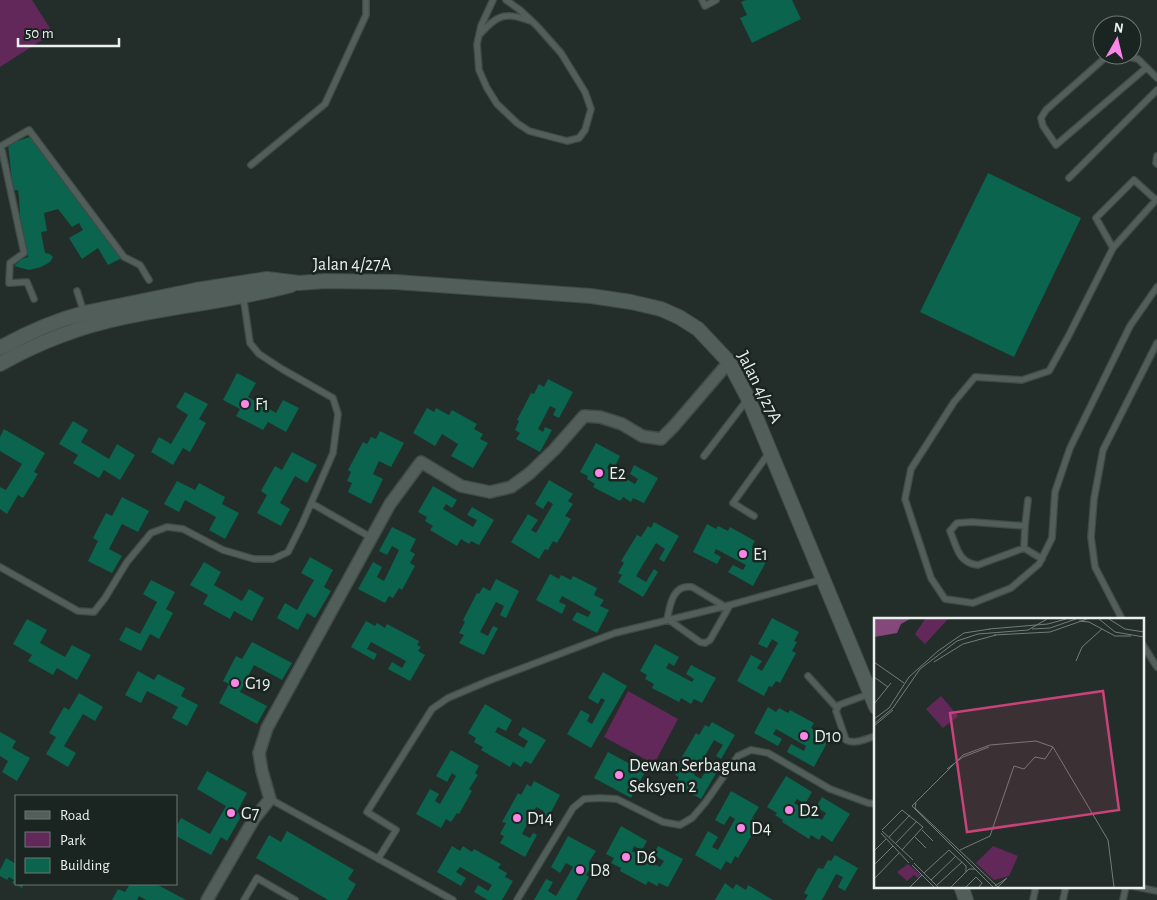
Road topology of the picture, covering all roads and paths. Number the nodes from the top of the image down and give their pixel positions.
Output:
1 (366, 0) edge
2 (493, 0) edge
3 (506, 0) edge
4 (702, 0) edge
5 (716, 0) edge
6 (532, 21) junction
7 (479, 36) junction
8 (1142, 64) edge
9 (1097, 65) edge
10 (1146, 68) junction
11 (1157, 78) edge
12 (1157, 90) edge
13 (1157, 156) edge
14 (251, 164) dead end
15 (1157, 164) edge
16 (1069, 178) dead end
17 (1156, 200) edge
18 (1113, 248) junction
19 (149, 280) dead end
20 (299, 283) junction
21 (1157, 287) edge
22 (77, 290) dead end
23 (243, 296) junction
24 (34, 299) dead end
25 (86, 320) junction
26 (1157, 343) edge
27 (0, 348) edge
28 (729, 362) junction
29 (0, 364) edge
30 (748, 398) junction
31 (770, 451) junction
32 (704, 456) dead end
33 (1028, 500) dead end
34 (311, 503) junction
35 (754, 516) dead end
36 (1025, 526) junction
37 (372, 538) junction
38 (1024, 548) junction
39 (1042, 559) junction
40 (0, 567) edge
41 (823, 579) junction
42 (727, 606) junction
43 (1121, 618) edge
44 (668, 620) junction
45 (1144, 647) edge
46 (1157, 667) edge
47 (808, 676) dead end
48 (870, 693) junction
49 (874, 702) edge
50 (837, 708) junction
51 (874, 737) edge
52 (270, 799) junction
53 (874, 804) edge
54 (378, 858) junction
55 (962, 888) edge
56 (1142, 888) edge
57 (1157, 891) edge
58 (206, 900) edge
59 (244, 900) edge
60 (295, 900) edge
61 (454, 900) edge
62 (517, 900) edge
63 (966, 900) edge

1 - 14 lane
2 - 7 lane
3 - 6 lane
4 - 5 lane
6 - 7 lane
6 - 7 lane
8 - 10 lane
9 - 10 lane
10 - 11 lane
12 - 16 lane
13 - 15 lane
17 - 18 lane
17 - 18 lane
18 - 39 lane
19 - 24 lane
20 - 23 street, Jalan 4/27A
20 - 25 street, Jalan 4/27A
20 - 28 street, Jalan 4/27A
21 - 39 lane
22 - 25 lane
23 - 25 street, Jalan 4/27A
23 - 34 lane
25 - 27 street, Jalan 4/27A
25 - 29 street, Jalan 4/27A
26 - 43 lane
28 - 30 street, Jalan 4/27A
28 - 37 street
30 - 31 street, Jalan 4/27A
30 - 32 lane
31 - 35 lane
31 - 41 street, Jalan 4/27A
33 - 36 lane
34 - 37 lane
34 - 40 lane
36 - 38 lane
36 - 38 lane
37 - 52 street
38 - 39 lane
41 - 42 lane
41 - 48 street, Jalan 4/27A
42 - 44 lane
42 - 44 lane
42 - 44 lane
44 - 54 lane
45 - 46 lane
47 - 50 lane
48 - 49 street, Jalan 4/27A
48 - 50 lane
50 - 51 lane
52 - 54 lane
52 - 58 street
53 - 62 lane
54 - 61 lane
55 - 63 street
56 - 57 lane
59 - 60 lane

